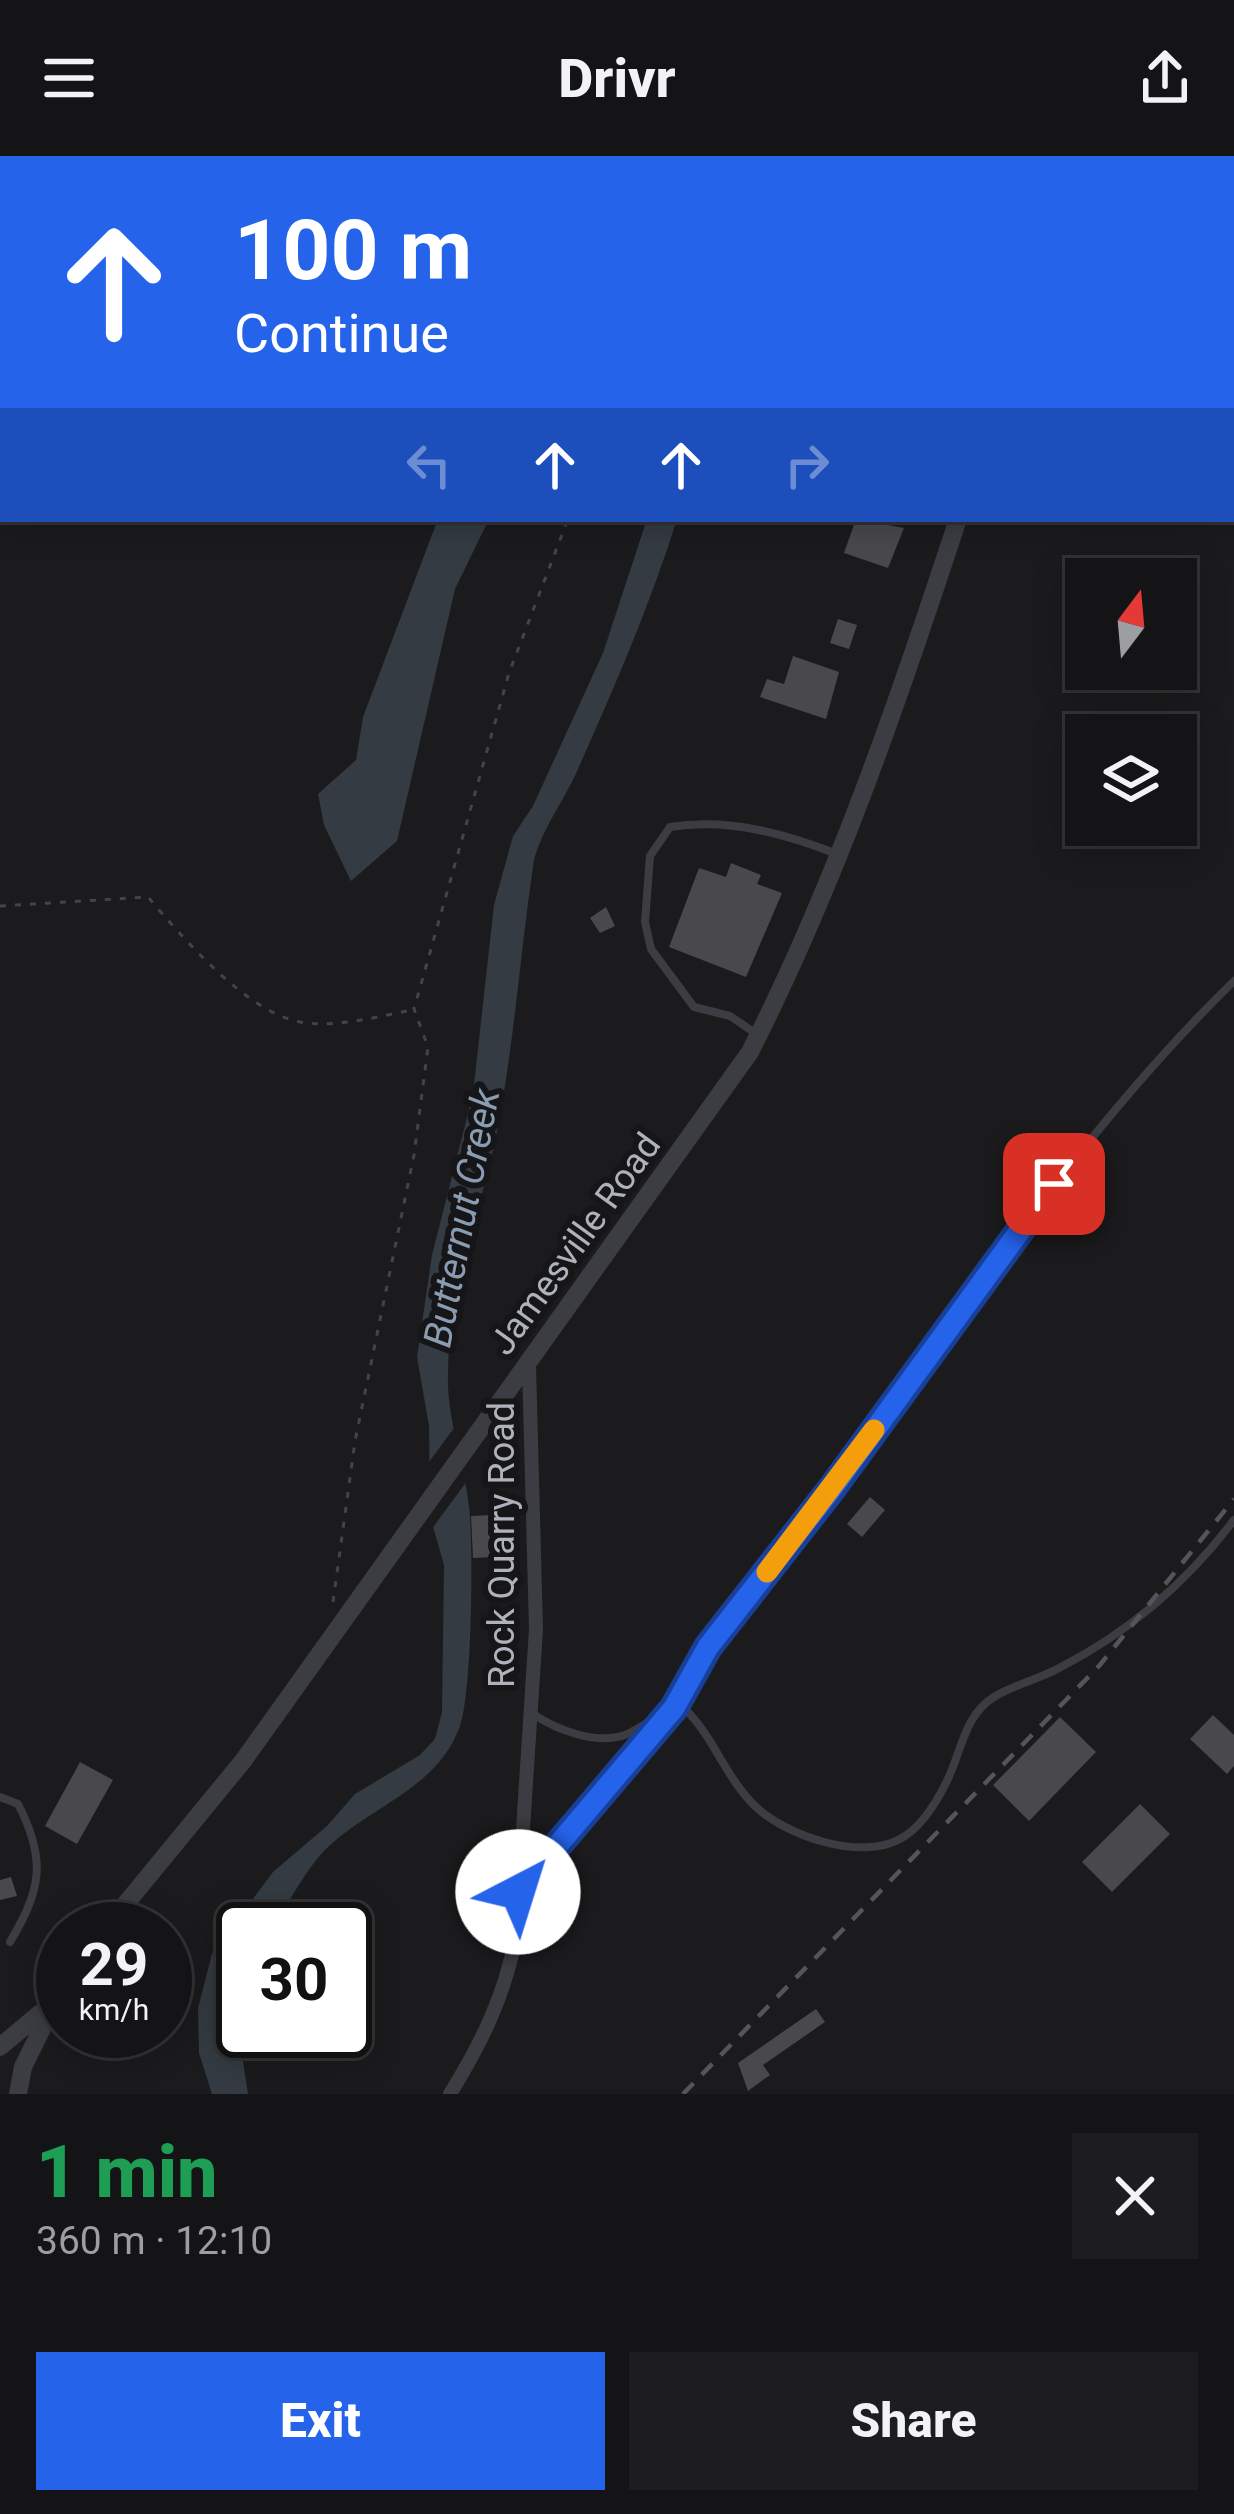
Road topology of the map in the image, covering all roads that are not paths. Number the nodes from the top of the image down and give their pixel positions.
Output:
1 (957, 522) edge
2 (837, 854) junction
3 (1234, 981) edge
4 (759, 1036) junction
5 (529, 1366) junction
6 (1234, 1520) edge
7 (674, 1708) junction
8 (532, 1714) junction
9 (0, 1797) edge
10 (518, 1892) junction
11 (128, 1902) edge
12 (10, 1942) dead end
13 (36, 2018) edge
14 (36, 2040) edge
15 (0, 2047) edge
16 (18, 2094) edge
17 (450, 2094) edge

1 - 2 street, Jamesville Road
2 - 4 street, Jamesville Road
2 - 4 lane
3 - 7 lane
4 - 5 street, Jamesville Road
5 - 8 street, Rock Quarry Road
5 - 11 street, Jamesville Road
6 - 7 lane
7 - 8 lane, Rock Quarry Road
7 - 10 street
8 - 10 street
9 - 12 lane
10 - 17 street
13 - 15 street
14 - 16 street

